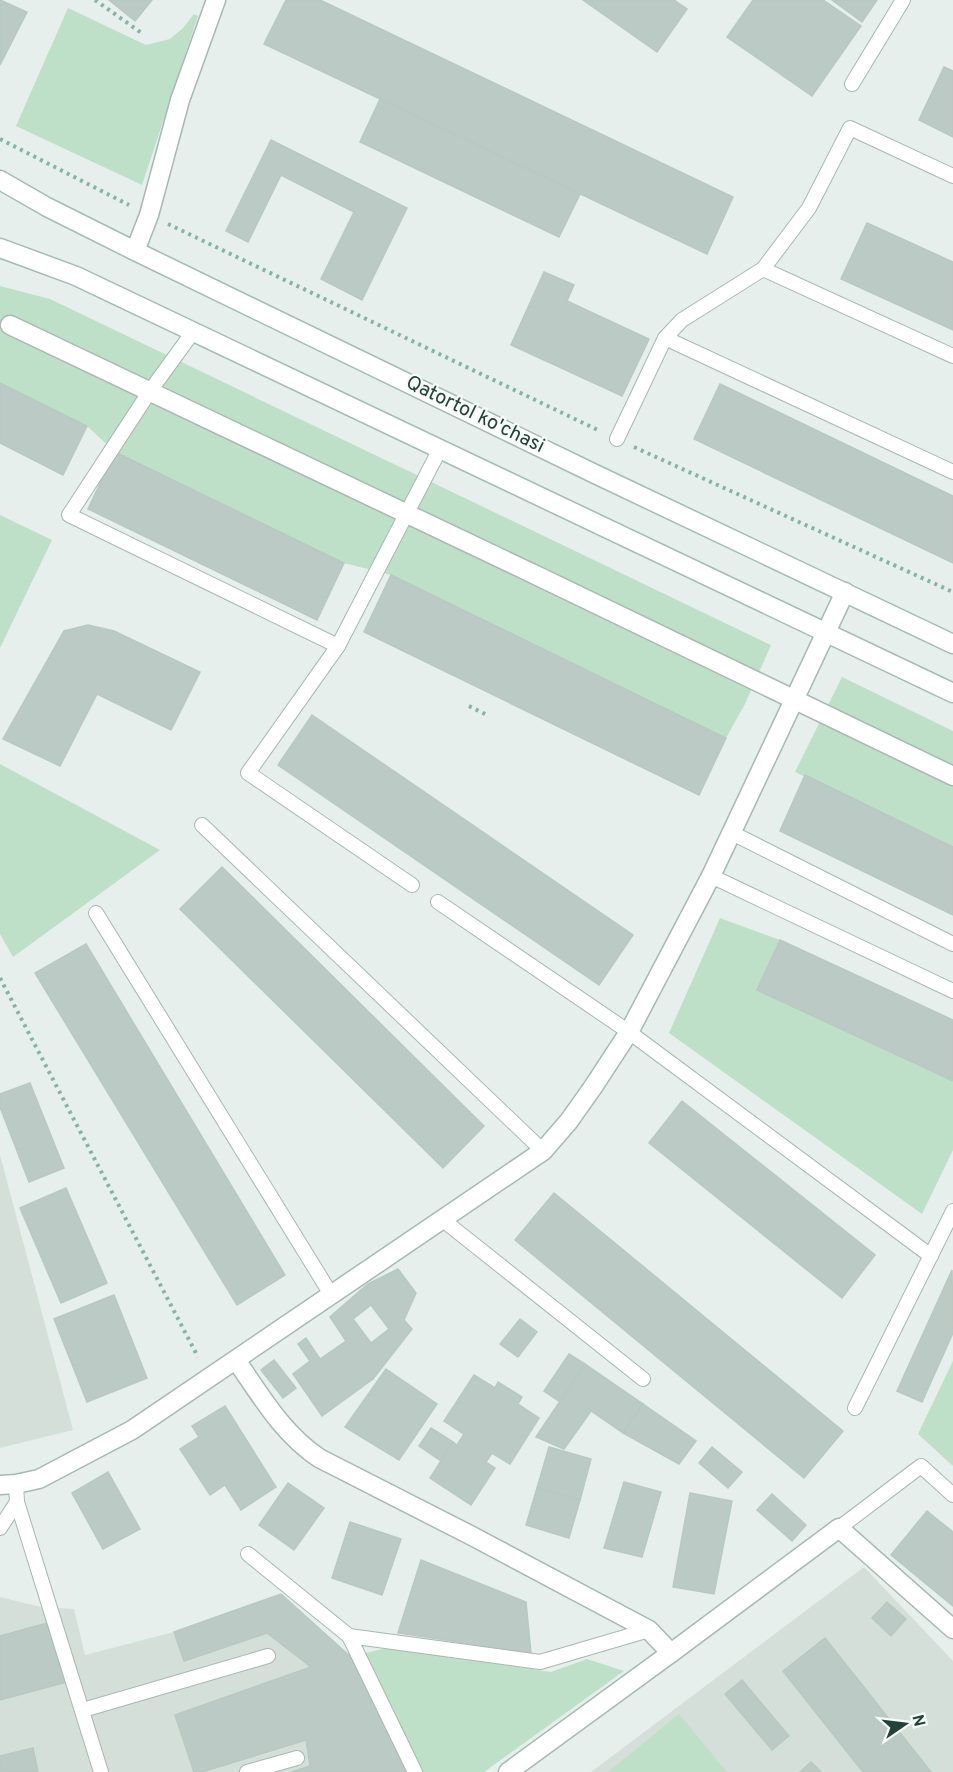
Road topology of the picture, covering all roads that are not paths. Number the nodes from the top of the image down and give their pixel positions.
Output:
1 (216, 0) edge
2 (903, 0) edge
3 (852, 84) dead end
4 (953, 176) edge
5 (0, 180) edge
6 (0, 248) edge
7 (135, 251) junction
8 (763, 268) junction
9 (10, 324) dead end
10 (193, 332) junction
11 (665, 338) junction
12 (953, 356) edge
13 (150, 391) junction
14 (617, 439) road end
15 (440, 448) junction
16 (953, 472) edge
17 (406, 514) junction
18 (844, 592) junction
19 (826, 632) junction
20 (953, 644) edge
21 (338, 646) junction
22 (953, 693) edge
23 (793, 700) junction
24 (953, 776) edge
25 (202, 825) dead end
26 (732, 833) junction
27 (711, 876) junction
28 (412, 885) dead end
29 (438, 902) dead end
30 (96, 913) dead end
31 (953, 944) edge
32 (953, 991) edge
33 (628, 1032) junction
34 (543, 1151) junction
35 (953, 1211) edge
36 (443, 1220) junction
37 (931, 1256) junction
38 (332, 1296) junction
39 (236, 1360) junction
40 (643, 1379) dead end
41 (855, 1408) dead end
42 (11, 1490) edge
43 (953, 1495) edge
44 (0, 1528) edge
45 (839, 1528) junction
46 (248, 1554) dead end
47 (953, 1629) edge
48 (649, 1630) junction
49 (349, 1636) junction
50 (671, 1653) junction
51 (268, 1656) dead end
52 (84, 1710) junction
53 (297, 1758) dead end
54 (101, 1772) edge
55 (247, 1772) edge
56 (416, 1772) edge
57 (508, 1772) edge

1 - 7 street
2 - 3 lane
4 - 8 lane
5 - 7 street, Qatortol ko'chasi
6 - 10 street
7 - 18 street, Qatortol ko'chasi
8 - 11 lane
8 - 12 lane
9 - 13 street
10 - 13 lane
10 - 15 street
11 - 14 lane
11 - 16 lane
13 - 17 street
13 - 21 lane
15 - 17 lane
15 - 19 street
17 - 21 lane
17 - 23 street
18 - 19 street
18 - 20 street, Qatortol ko'chasi
19 - 22 street
19 - 23 street
21 - 28 lane
23 - 24 street
23 - 26 street
25 - 34 lane
26 - 27 street
26 - 31 lane
27 - 32 lane
27 - 33 street
29 - 33 lane
30 - 38 lane
33 - 34 street
33 - 37 lane
34 - 36 street
35 - 37 lane
36 - 38 street
36 - 40 lane
37 - 41 lane
38 - 39 street
39 - 42 street
39 - 48 street
42 - 44 lane
42 - 52 lane
43 - 45 lane
45 - 47 street
45 - 50 street
46 - 49 lane
48 - 49 lane
48 - 50 street
49 - 56 lane
50 - 57 street
51 - 52 lane
52 - 54 lane
53 - 55 lane

